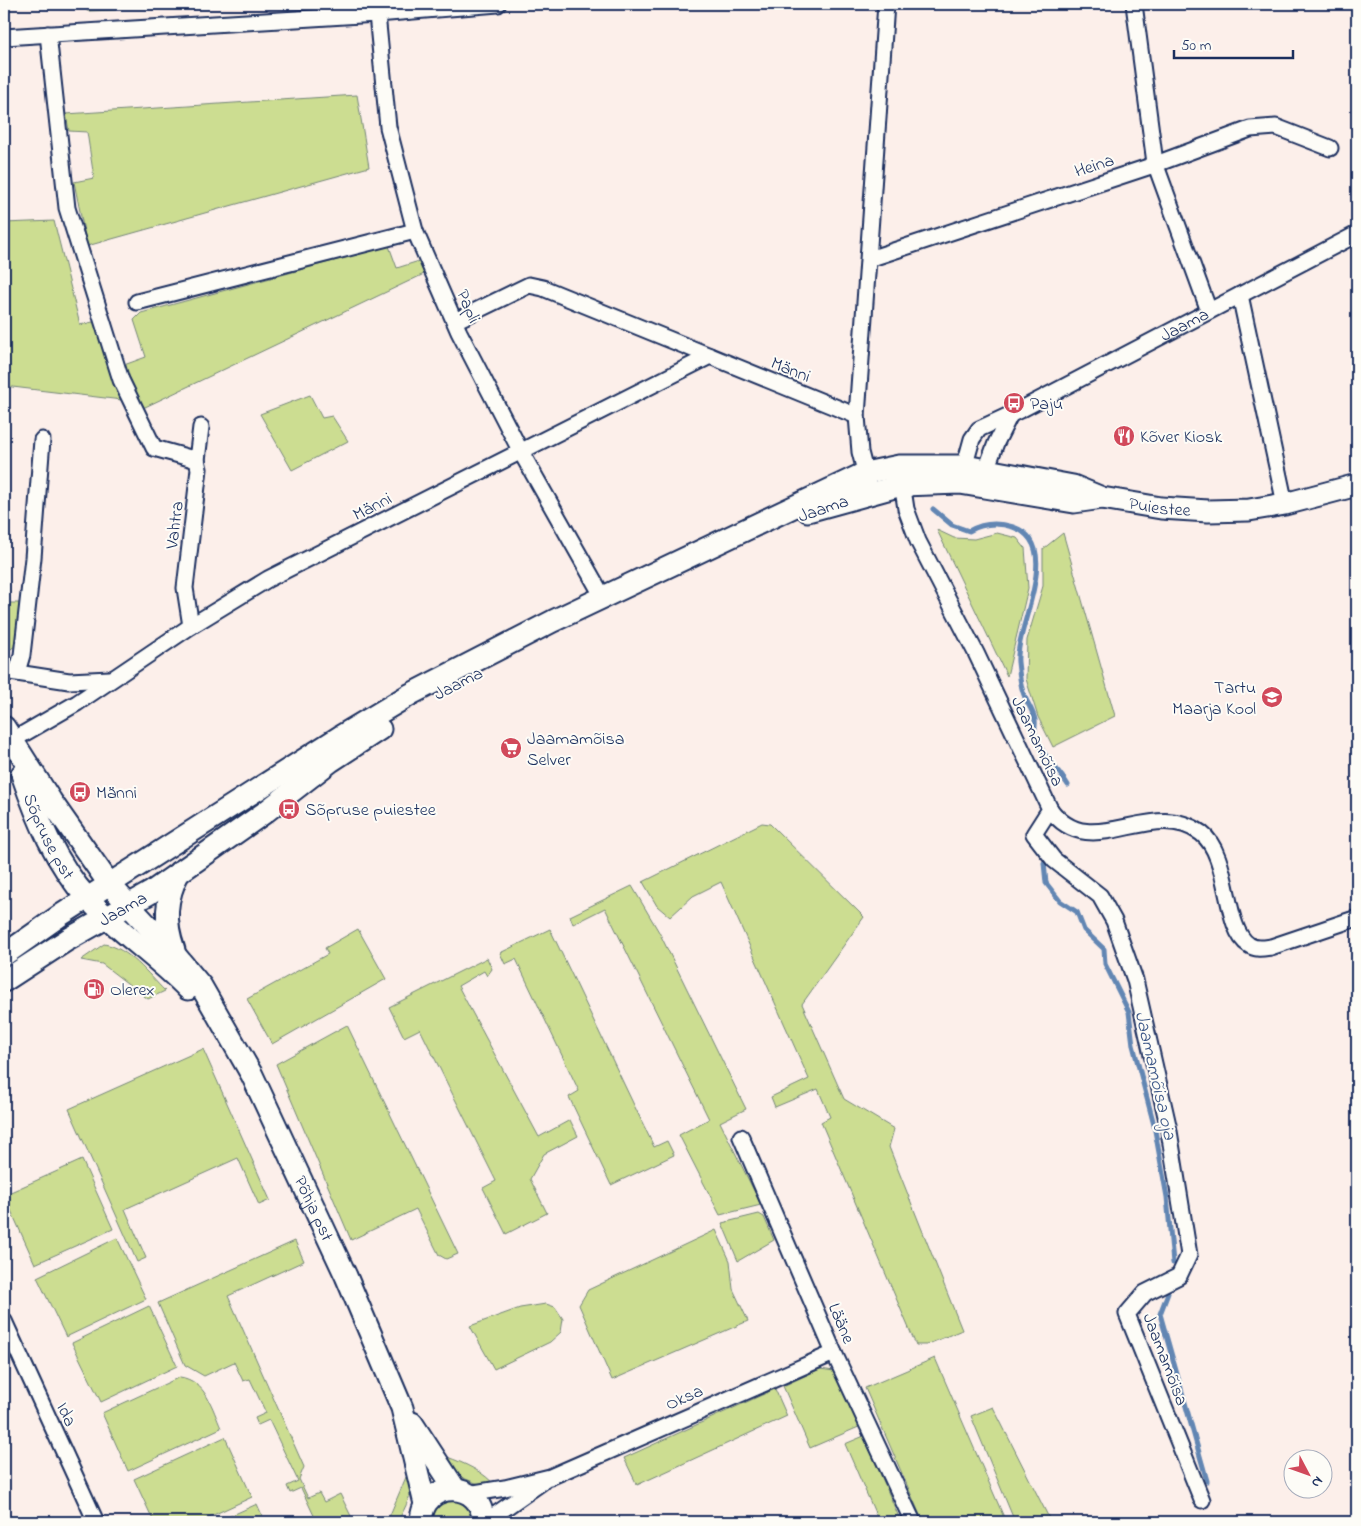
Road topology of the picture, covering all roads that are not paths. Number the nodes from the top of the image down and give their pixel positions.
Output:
1 (498, 4) edge
2 (886, 4) edge
3 (1134, 4) edge
4 (376, 9) edge
5 (48, 34) junction
6 (4, 37) edge
7 (1330, 148) dead end
8 (1155, 163) junction
9 (415, 231) junction
10 (1357, 234) edge
11 (870, 259) junction
12 (1240, 295) junction
13 (137, 302) dead end
14 (1209, 311) junction
15 (455, 321) junction
16 (710, 356) junction
17 (1010, 415) junction
18 (858, 416) junction
19 (201, 427) dead end
20 (42, 440) dead end
21 (521, 452) junction
22 (197, 460) junction
23 (901, 476) junction
24 (973, 476) junction
25 (868, 483) junction
26 (1357, 485) edge
27 (1285, 504) junction
28 (603, 597) junction
29 (192, 626) junction
30 (10, 672) edge
31 (111, 679) junction
32 (69, 681) junction
33 (78, 703) junction
34 (8, 734) edge
35 (1050, 809) junction
36 (180, 872) junction
37 (110, 885) junction
38 (88, 899) junction
39 (128, 905) junction
40 (108, 916) junction
41 (1357, 918) edge
42 (4, 955) edge
43 (176, 956) junction
44 (4, 981) edge
45 (217, 1014) junction
46 (741, 1136) dead end
47 (4, 1321) edge
48 (834, 1353) junction
49 (402, 1408) junction
50 (550, 1477) junction
51 (462, 1492) junction
52 (1202, 1500) dead end
53 (419, 1515) edge
54 (96, 1522) edge
55 (484, 1522) edge
56 (912, 1522) edge

1 - 4 street
2 - 11 street
3 - 8 street
4 - 5 street
4 - 9 street, Papli
5 - 6 street
5 - 22 street
7 - 8 street, Heina
8 - 11 street, Heina
8 - 14 street
9 - 13 street
9 - 15 street, Papli
10 - 12 street, Jaama
11 - 18 street
12 - 14 street, Jaama
12 - 27 street
14 - 17 street, Jaama
15 - 16 street, Männi
15 - 21 street, Papli
16 - 18 street, Männi
16 - 21 street, Männi
17 - 24 street
17 - 24 street, Jaama
18 - 25 street
19 - 22 street, Vahtra
20 - 30 street
21 - 28 street, Papli
21 - 29 street, Männi
22 - 29 street, Vahtra
23 - 24 main road, Jaama
23 - 25 main road, Jaama
23 - 35 street, Jaamamõisa
24 - 27 main road, Puiestee
25 - 28 main road, Jaama
25 - 36 main road, Jaama
26 - 27 main road, Puiestee
28 - 37 main road, Jaama
29 - 31 street, Männi
30 - 32 street
31 - 32 street
31 - 33 street, Männi
32 - 33 street
33 - 34 street, Männi
34 - 37 main road, Sõpruse pst
34 - 38 main road, Sõpruse pst
35 - 41 street
35 - 52 street, Jaamamõisa
36 - 39 main road, Jaama
36 - 43 main road
37 - 38 main road, Jaama
37 - 39 main road, Sõpruse pst
38 - 40 main road, Sõpruse pst
38 - 42 main road, Jaama
39 - 40 main road, Jaama
39 - 43 main road, Põhja pst
40 - 44 main road, Jaama
40 - 45 main road, Põhja pst
43 - 45 main road, Põhja pst
45 - 49 main road, Põhja pst
46 - 48 street, Lääne
47 - 54 street, Ida
48 - 50 street, Oksa
48 - 56 street, Lääne
49 - 51 main road, Põhja pst
49 - 53 main road, Põhja pst
50 - 51 street, Oksa
50 - 55 street, Oksa
51 - 53 main road
51 - 55 main road, Põhja pst

